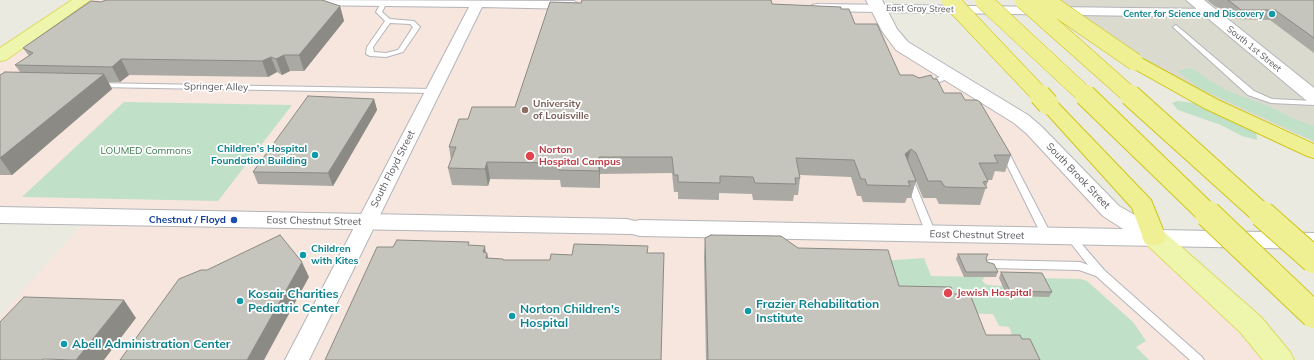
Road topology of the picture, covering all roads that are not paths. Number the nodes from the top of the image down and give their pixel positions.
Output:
1 (82, 0) edge
2 (950, 0) edge
3 (983, 0) edge
4 (1023, 0) edge
5 (1045, 0) edge
6 (1194, 0) edge
7 (289, 1) edge
8 (384, 2) junction
9 (478, 2) edge
10 (876, 4) edge
11 (583, 5) edge
12 (802, 8) edge
13 (1210, 13) junction
14 (388, 21) junction
15 (1176, 27) dead end
16 (0, 56) edge
17 (938, 83) junction
18 (87, 85) edge
19 (919, 88) edge
20 (433, 91) junction
21 (1314, 97) edge
22 (1314, 103) edge
23 (1314, 152) edge
24 (1006, 155) edge
25 (906, 170) edge
26 (0, 215) edge
27 (367, 222) junction
28 (931, 234) junction
29 (1047, 236) junction
30 (1071, 236) junction
31 (1154, 237) junction
32 (1314, 241) edge
33 (1314, 260) edge
34 (990, 264) edge
35 (1100, 272) junction
36 (1314, 315) edge
37 (297, 360) edge
38 (1198, 360) edge
39 (1280, 360) edge

1 - 16 main road
2 - 31 highway, bridge
3 - 36 highway, bridge
4 - 33 highway, bridge
5 - 23 highway, bridge
6 - 13 street, South 1st Street
7 - 8 street
8 - 9 street
8 - 14 lane
9 - 11 street
9 - 20 street, South Floyd Street
10 - 12 street, East Gray Street
10 - 13 street, East Gray Street
10 - 17 street, South Brook Street
13 - 21 street, South 1st Street
14 - 14 lane
15 - 22 lane
17 - 19 lane
17 - 31 street, South Brook Street
18 - 20 lane, Springer Alley
20 - 27 street, South Floyd Street
24 - 29 lane
25 - 28 lane
26 - 27 street, East Chestnut Street
27 - 28 street, East Chestnut Street
27 - 37 street, South Floyd Street
28 - 29 street, East Chestnut Street
29 - 30 street, East Chestnut Street
30 - 31 street, East Chestnut Street
30 - 35 lane
31 - 32 street, East Chestnut Street
31 - 39 main road, South Brook Street
34 - 35 lane
35 - 38 lane

